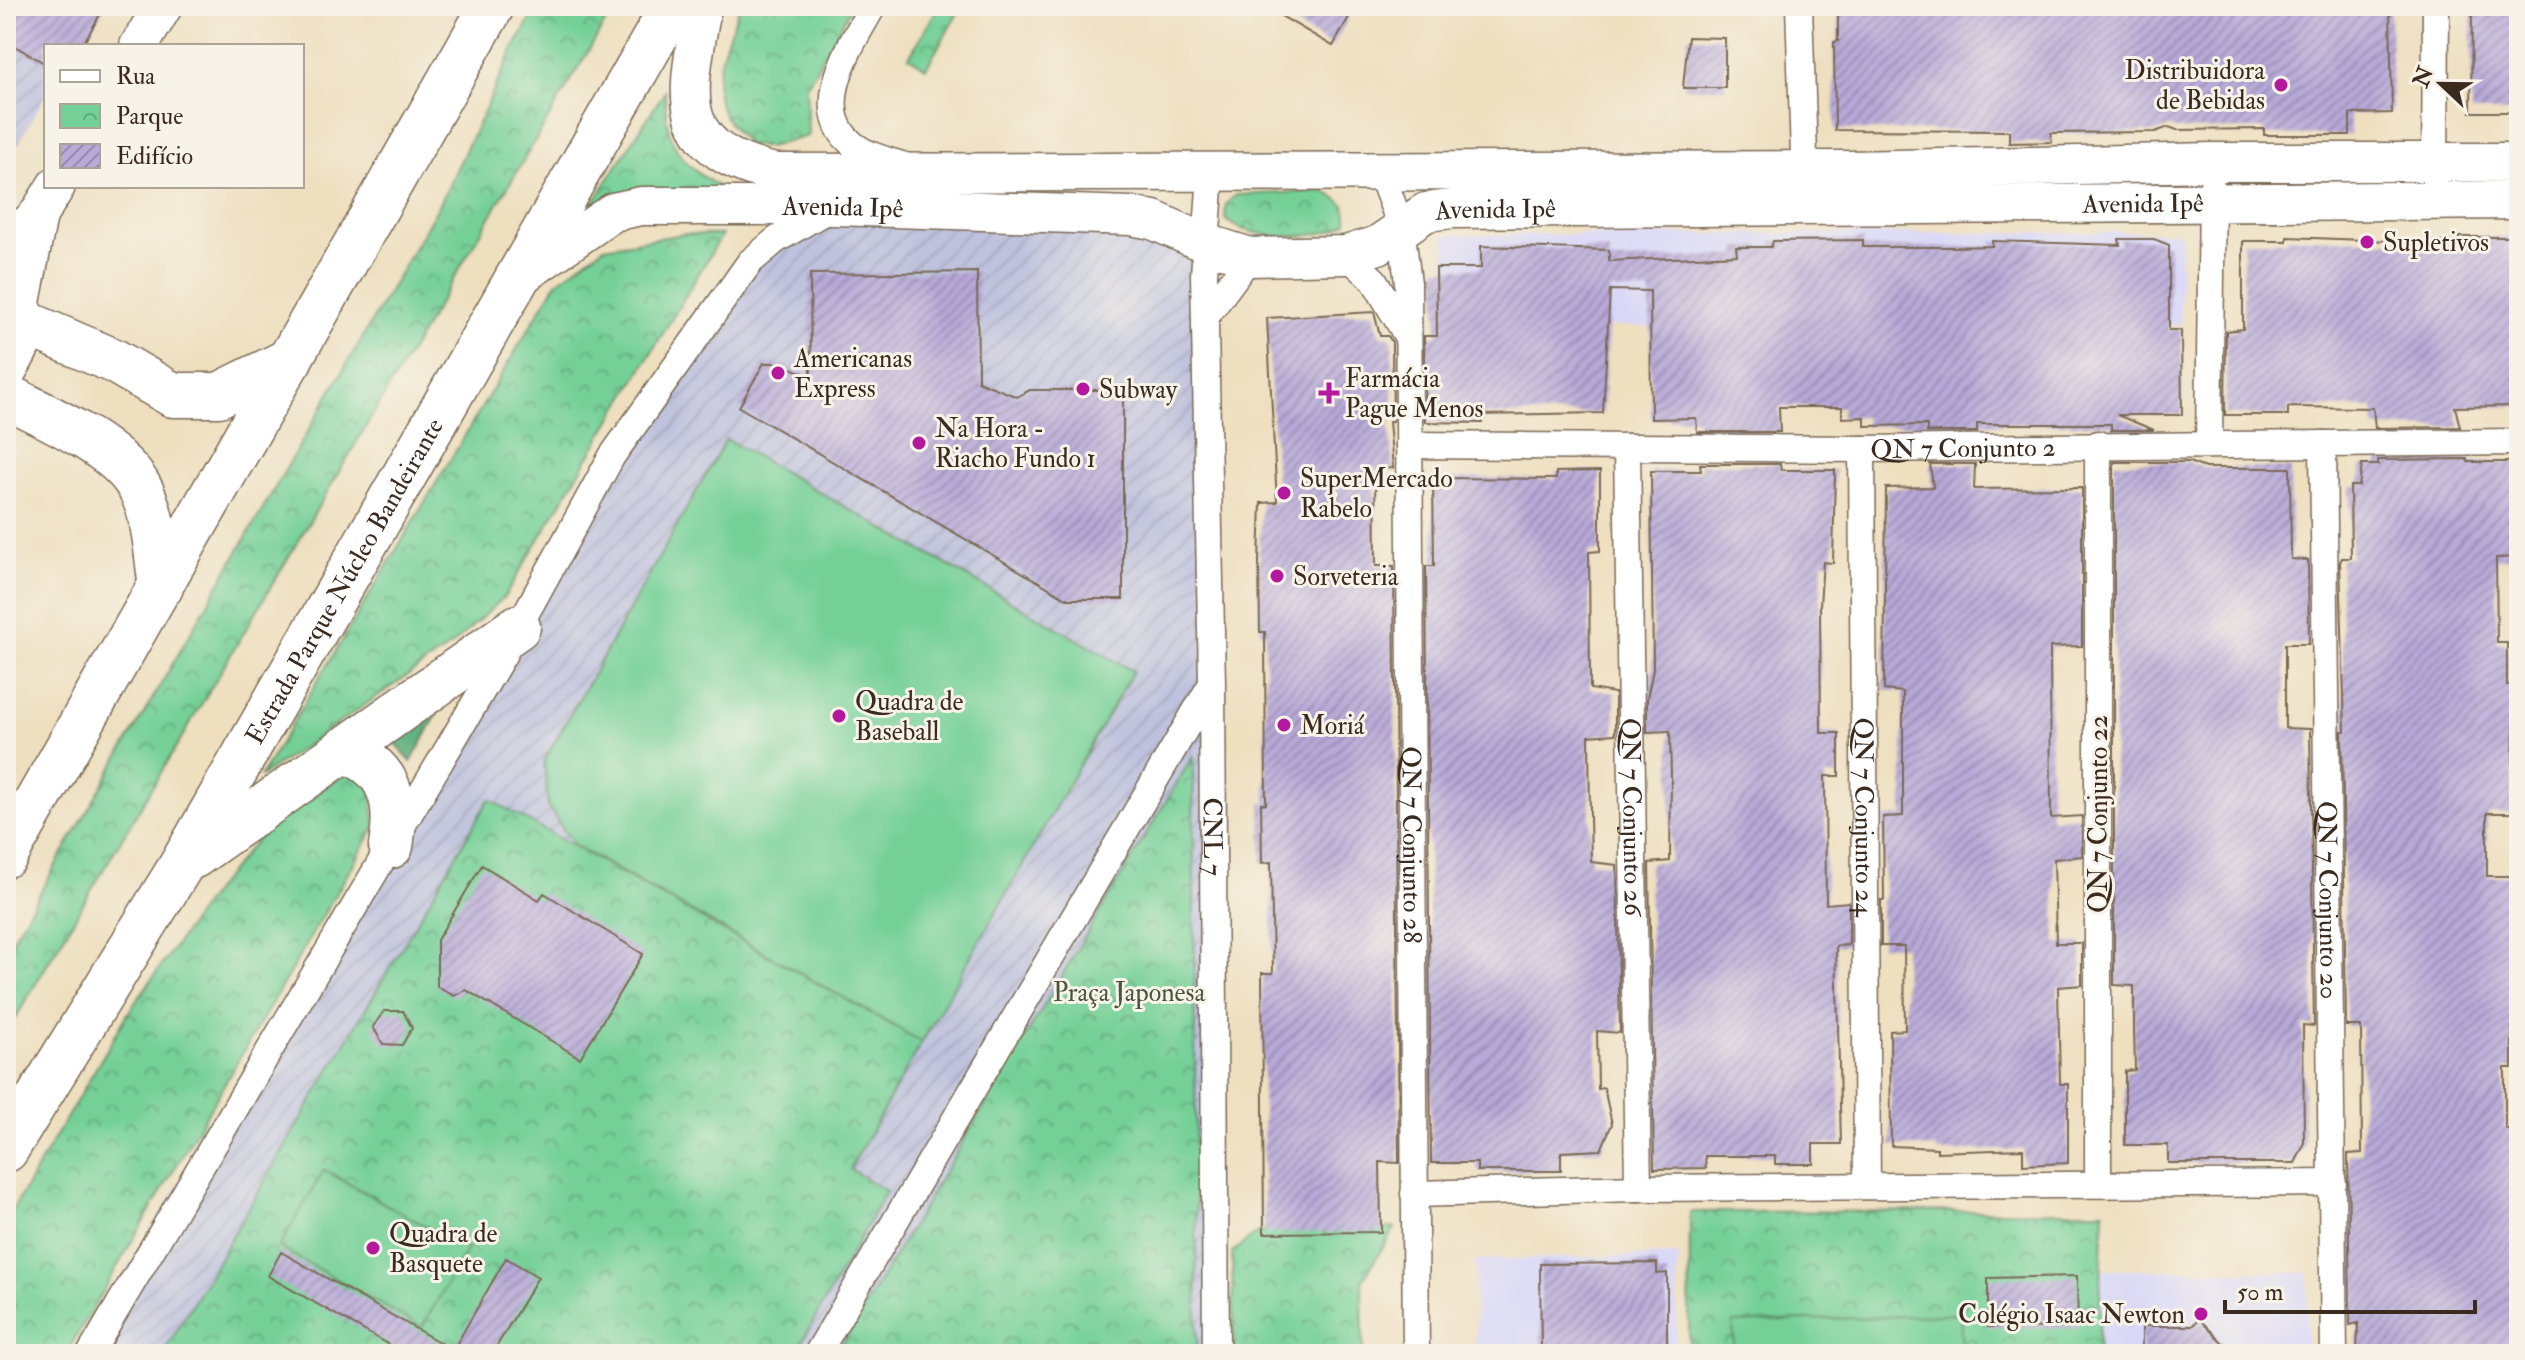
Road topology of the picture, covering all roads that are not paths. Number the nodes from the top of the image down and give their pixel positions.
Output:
1 (163, 6) edge
2 (492, 6) edge
3 (673, 6) edge
4 (702, 6) edge
5 (873, 6) edge
6 (1799, 6) edge
7 (2436, 6) edge
8 (140, 44) edge
9 (2213, 162) junction
10 (2519, 162) edge
11 (2435, 163) junction
12 (917, 170) junction
13 (1380, 171) junction
14 (1211, 173) junction
15 (1805, 186) junction
16 (2519, 200) edge
17 (47, 201) edge
18 (2211, 201) junction
19 (2435, 201) junction
20 (835, 206) junction
21 (1401, 226) junction
22 (1205, 243) junction
23 (6, 246) edge
24 (1346, 255) junction
25 (1250, 257) junction
26 (512, 282) junction
27 (18, 304) edge
28 (1205, 318) junction
29 (1406, 334) junction
30 (290, 360) junction
31 (6, 373) edge
32 (6, 396) edge
33 (2519, 442) edge
34 (2098, 444) junction
35 (2209, 444) junction
36 (2323, 444) junction
37 (1409, 445) junction
38 (1627, 447) junction
39 (1862, 449) junction
40 (161, 587) junction
41 (518, 627) junction
42 (1212, 683) junction
43 (343, 750) junction
44 (391, 846) junction
45 (6, 855) edge
46 (182, 864) junction
47 (6, 1150) edge
48 (2333, 1183) junction
49 (2098, 1184) junction
50 (1867, 1186) junction
51 (1638, 1188) junction
52 (1414, 1194) junction
53 (90, 1354) edge
54 (817, 1354) edge
55 (1216, 1354) edge
56 (1416, 1354) edge
57 (2334, 1354) edge

1 - 8 street
2 - 30 highway
3 - 26 highway, Estrada Parque Núcleo Bandeirante
4 - 12 street, Avenida Ipê
5 - 12 street
6 - 15 street
7 - 11 street
9 - 11 street, Avenida Ipê
9 - 15 street, Avenida Ipê
9 - 18 street
10 - 11 street, Avenida Ipê
11 - 19 street
12 - 14 street, Avenida Ipê
13 - 14 street, Avenida Ipê
13 - 15 street, Avenida Ipê
13 - 21 street, QN 7 Conjunto 28
14 - 22 street, CNL 7
15 - 18 street, Avenida Ipê
15 - 21 street, Avenida Ipê
16 - 19 street, Avenida Ipê
17 - 23 street
17 - 27 street
18 - 19 street, Avenida Ipê
18 - 35 street
20 - 22 street, Avenida Ipê
20 - 26 street, Avenida Ipê
20 - 41 street
21 - 24 street, Avenida Ipê
21 - 29 street, QN 7 Conjunto 28
22 - 25 street, Avenida Ipê
22 - 28 street, CNL 7
24 - 25 street, Avenida Ipê
24 - 29 street, QN 7 Conjunto 28
25 - 28 street
26 - 46 highway, Estrada Parque Núcleo Bandeirante
27 - 30 highway
27 - 31 street
28 - 42 street, CNL 7
29 - 37 street, QN 7 Conjunto 28
30 - 40 highway
32 - 40 highway
33 - 36 street, QN 7 Conjunto 2
34 - 35 street, QN 7 Conjunto 2
34 - 39 street, QN 7 Conjunto 2
34 - 49 street, QN 7 Conjunto 22
35 - 36 street, QN 7 Conjunto 2
36 - 48 street, QN 7 Conjunto 20
37 - 38 street, QN 7 Conjunto 2
37 - 52 street, QN 7 Conjunto 28
38 - 39 street, QN 7 Conjunto 2
38 - 51 street, QN 7 Conjunto 26
39 - 50 street, QN 7 Conjunto 24
40 - 45 highway
41 - 43 highway
41 - 44 street
42 - 54 street
42 - 55 street, CNL 7
43 - 44 highway
43 - 46 highway
44 - 53 street
46 - 47 highway, Estrada Parque Núcleo Bandeirante
48 - 49 street
48 - 57 street, QN 7 Conjunto 20
49 - 50 street
50 - 51 street
51 - 52 street
52 - 56 street, QN 7 Conjunto 28

